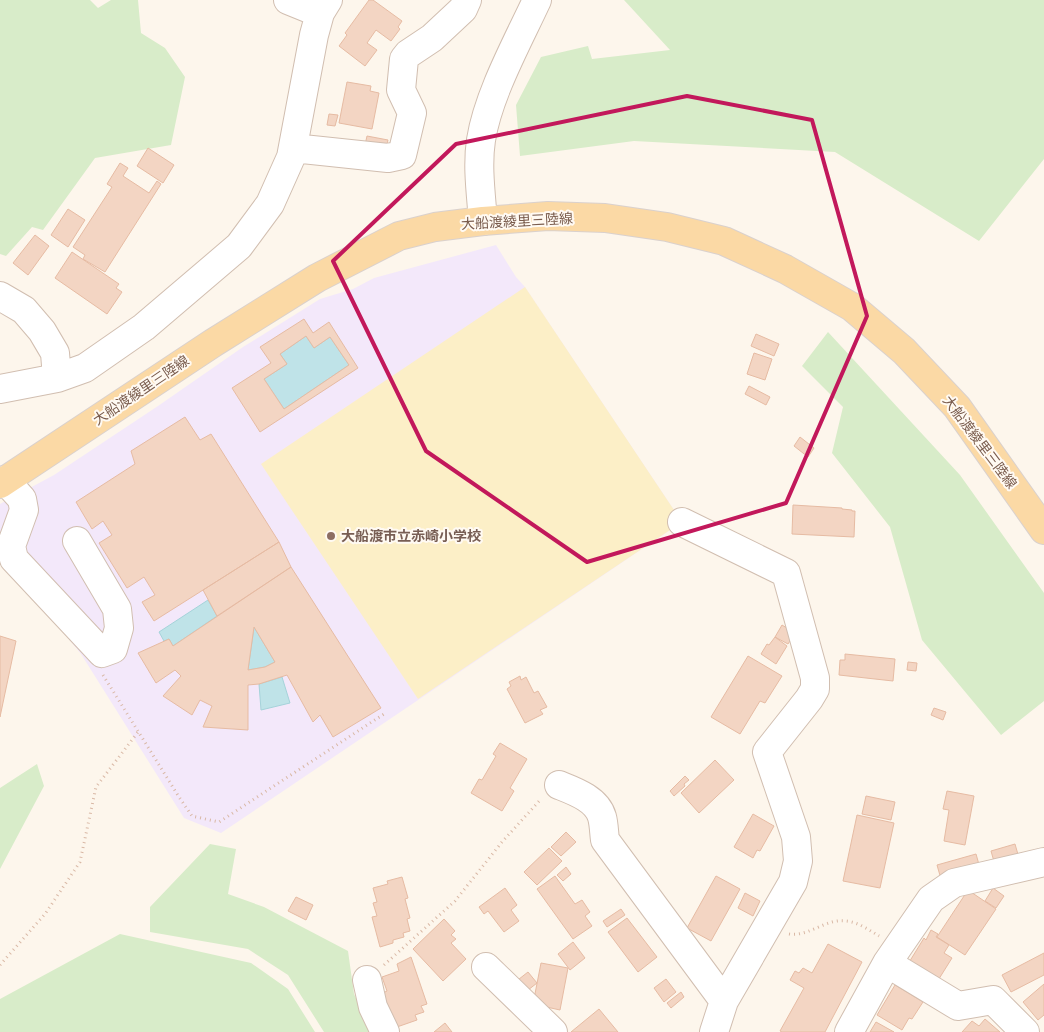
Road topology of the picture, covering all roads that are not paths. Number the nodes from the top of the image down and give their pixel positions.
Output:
1 (288, 0) edge
2 (467, 0) edge
3 (537, 0) edge
4 (324, 6) edge
5 (292, 148) junction
6 (483, 221) junction
7 (0, 296) edge
8 (57, 378) junction
9 (0, 389) edge
10 (2, 482) edge
11 (682, 522) dead end
12 (1044, 530) edge
13 (78, 541) dead end
14 (559, 785) road end
15 (1044, 862) edge
16 (893, 955) junction
17 (486, 967) dead end
18 (367, 980) road end
19 (724, 1001) junction
20 (385, 1032) edge
21 (553, 1032) edge
22 (714, 1032) edge
23 (848, 1032) edge
24 (1025, 1032) edge

1 - 4 street
2 - 5 street
3 - 6 street
4 - 5 street
5 - 8 street
6 - 10 main road, 大船渡綾里三陸線
6 - 12 main road, 大船渡綾里三陸線
7 - 8 street
8 - 9 street
10 - 13 street
11 - 19 street
14 - 19 street
15 - 16 street
16 - 23 street
16 - 24 street
17 - 21 street
18 - 20 street
19 - 22 street

